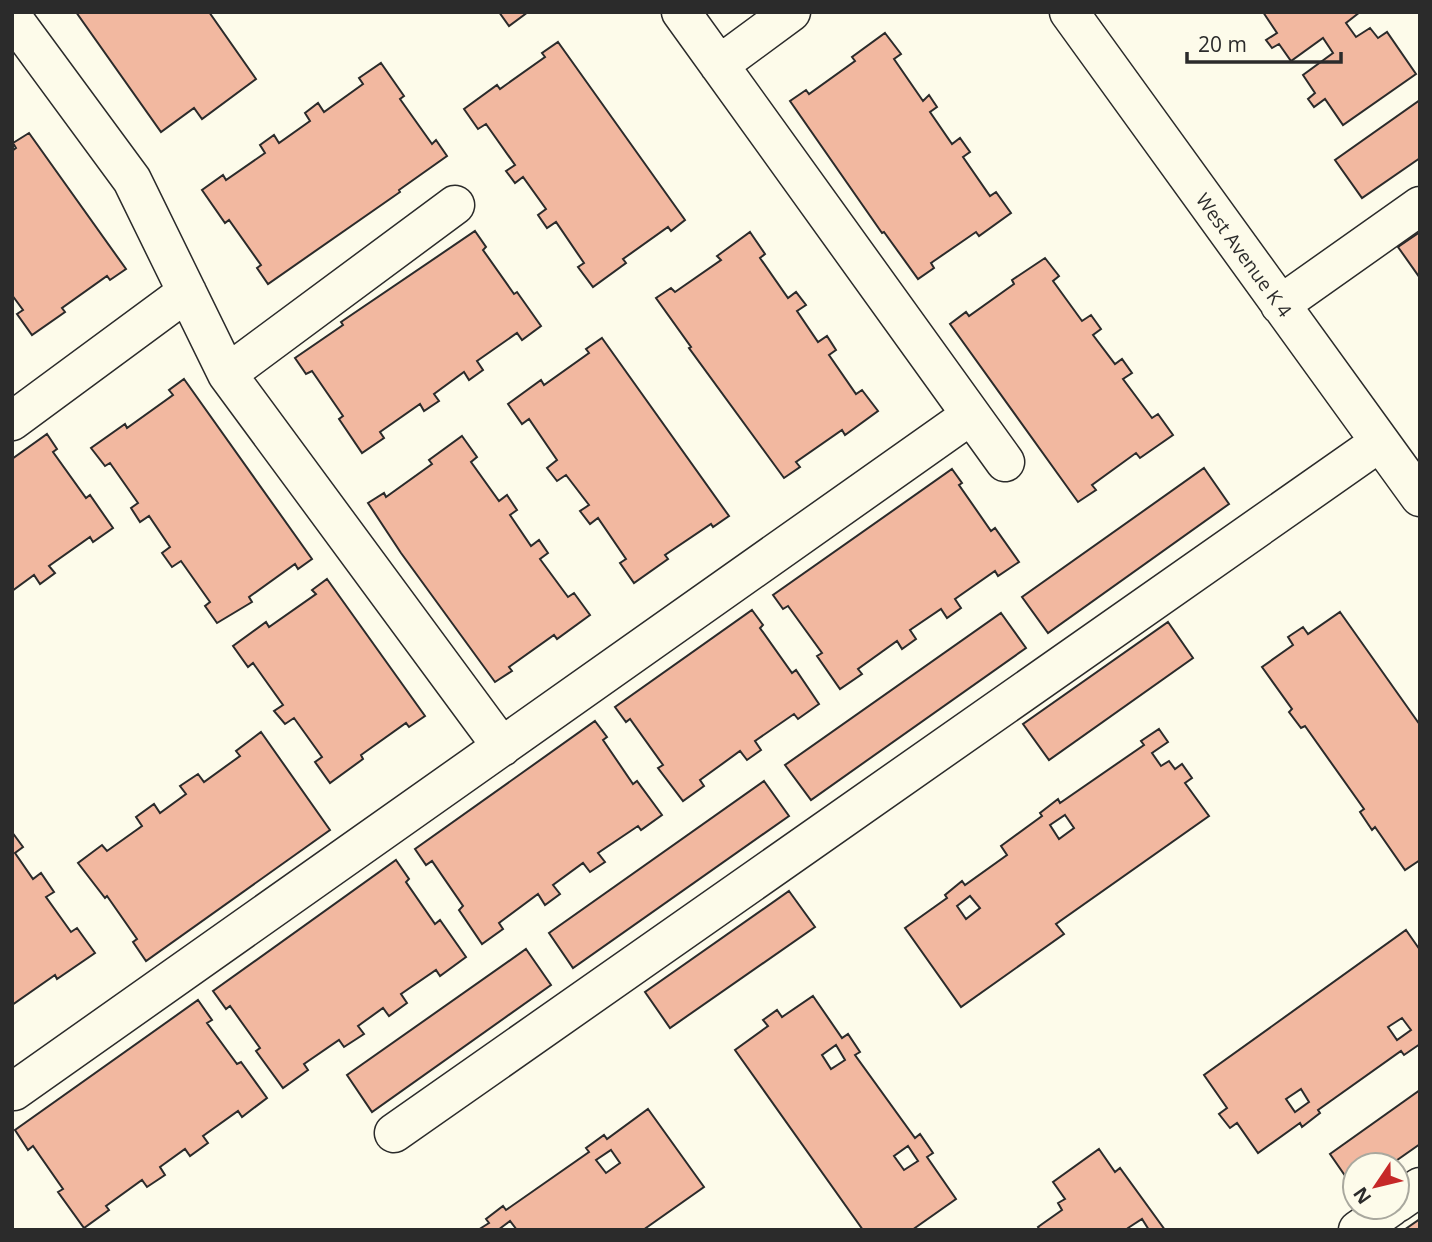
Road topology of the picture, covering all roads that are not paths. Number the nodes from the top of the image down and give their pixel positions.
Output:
1 (681, 12) edge
2 (791, 12) edge
3 (1069, 12) edge
4 (12, 17) edge
5 (719, 65) junction
6 (455, 205) dead end
7 (1420, 205) edge
8 (187, 292) junction
9 (1280, 305) junction
10 (227, 374) junction
11 (971, 415) junction
12 (12, 422) edge
13 (1380, 442) junction
14 (1005, 462) dead end
15 (1420, 497) edge
16 (502, 747) junction
17 (12, 1089) edge
18 (394, 1132) dead end

1 - 5 street
2 - 5 street
3 - 9 street, West Avenue K 4
4 - 8 street
5 - 11 street
6 - 10 street
7 - 9 street
8 - 10 street
8 - 12 street
9 - 13 street, West Avenue K 4
10 - 16 street
11 - 14 street
11 - 16 street
13 - 15 street, West Avenue K 4
13 - 18 street
16 - 17 street

